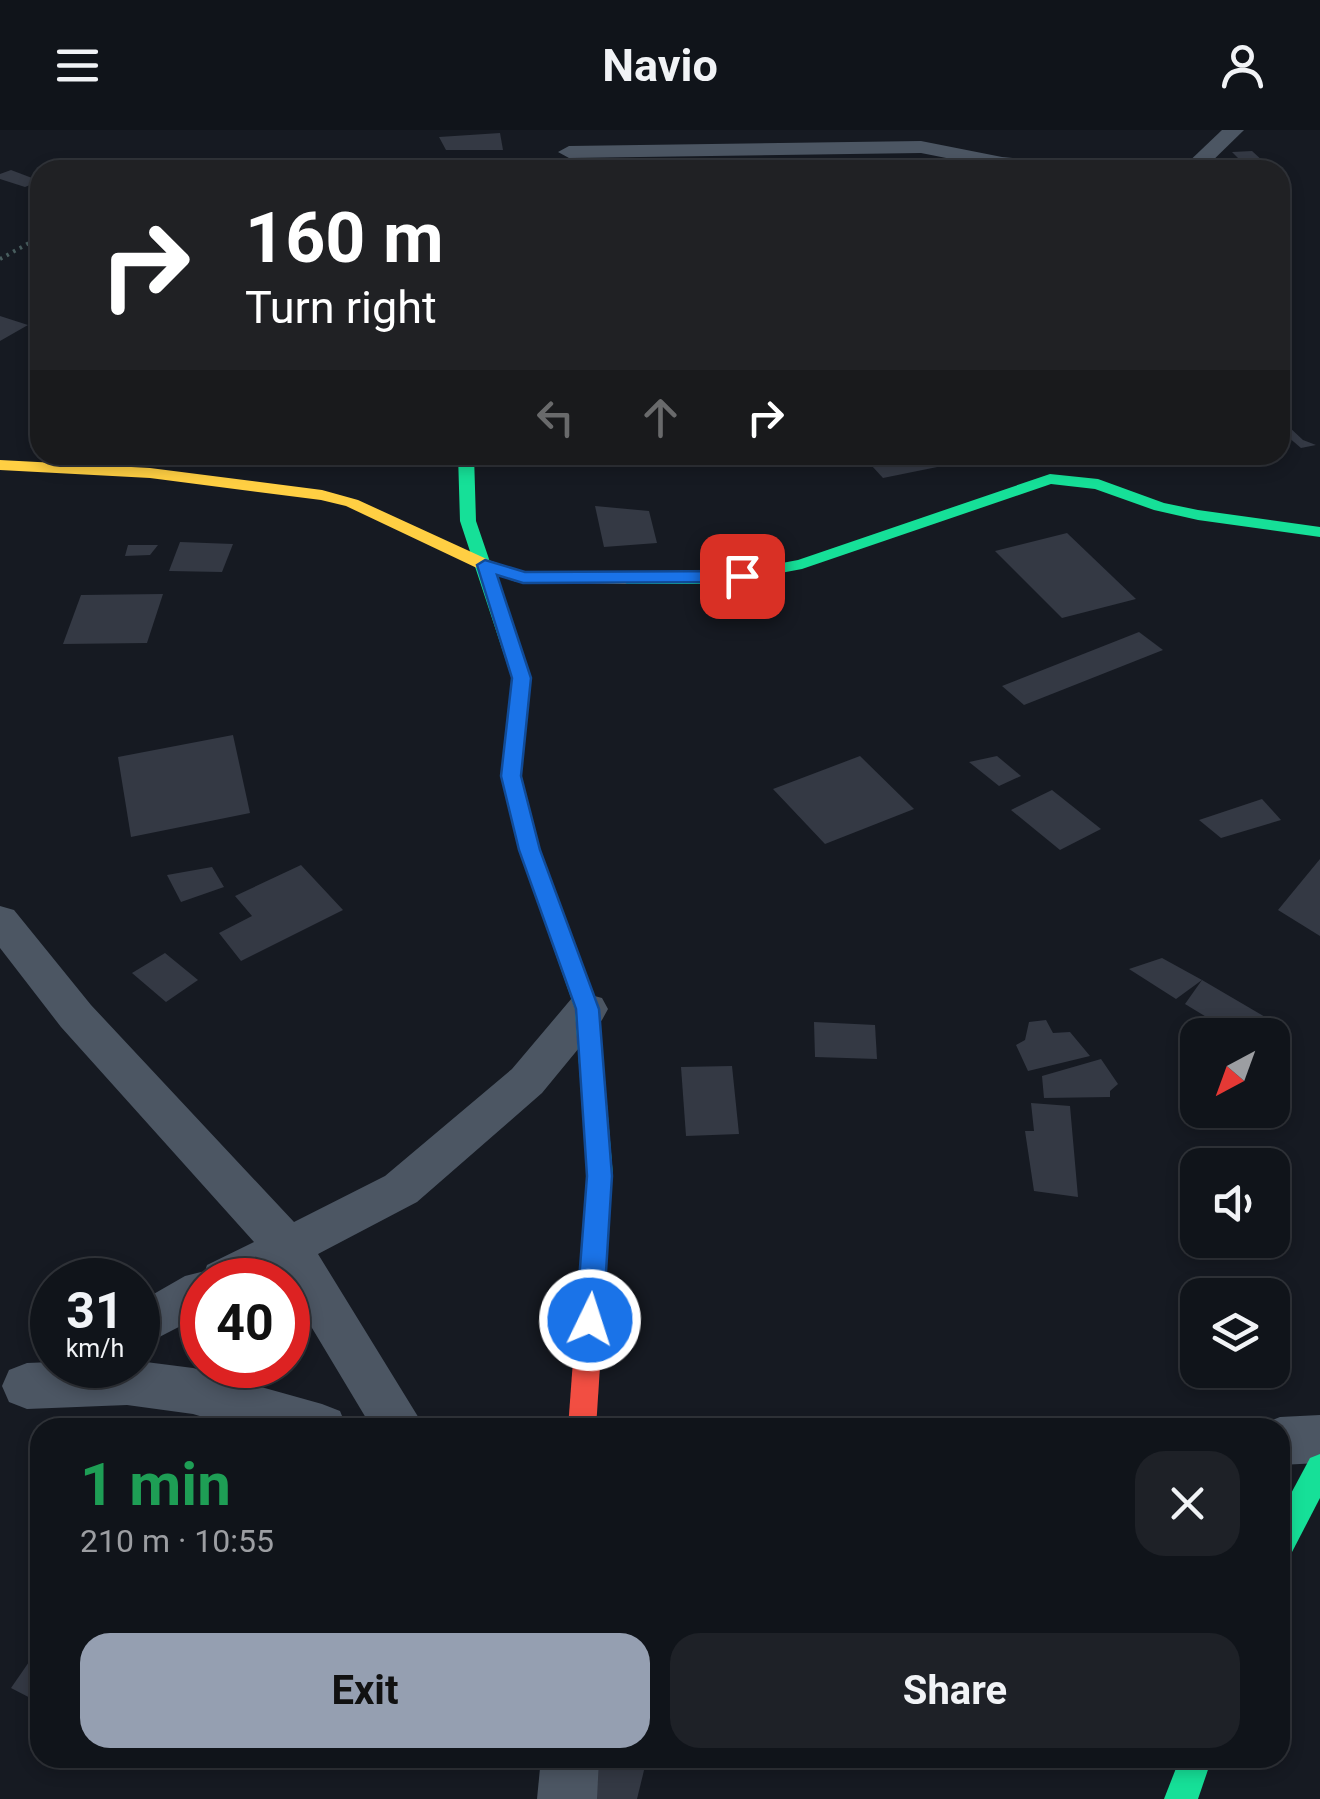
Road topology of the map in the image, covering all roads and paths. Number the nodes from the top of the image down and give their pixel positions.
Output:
1 (589, 130) edge
2 (1234, 130) edge
3 (570, 152) junction
4 (563, 160) edge
5 (987, 160) edge
6 (1202, 160) edge
7 (30, 242) edge
8 (0, 259) edge
9 (0, 465) edge
10 (466, 465) edge
11 (1320, 532) edge
12 (485, 565) junction
13 (0, 920) edge
14 (587, 1009) junction
15 (286, 1246) junction
16 (264, 1258) edge
17 (160, 1387) edge
18 (287, 1418) edge
19 (394, 1418) edge
20 (583, 1418) edge
21 (1320, 1439) edge
22 (1290, 1440) edge
23 (1320, 1468) edge
24 (1290, 1525) edge
25 (569, 1768) edge
26 (1192, 1768) edge
27 (567, 1799) edge
28 (1181, 1799) edge

1 - 3 street
2 - 6 street
3 - 4 street
3 - 5 street
7 - 8 path
9 - 12 street
10 - 12 street
11 - 12 street
12 - 14 street
13 - 15 street
14 - 15 street
14 - 20 street
15 - 16 street
15 - 19 street
17 - 18 street
21 - 22 street
23 - 24 street
25 - 27 street
26 - 28 street

